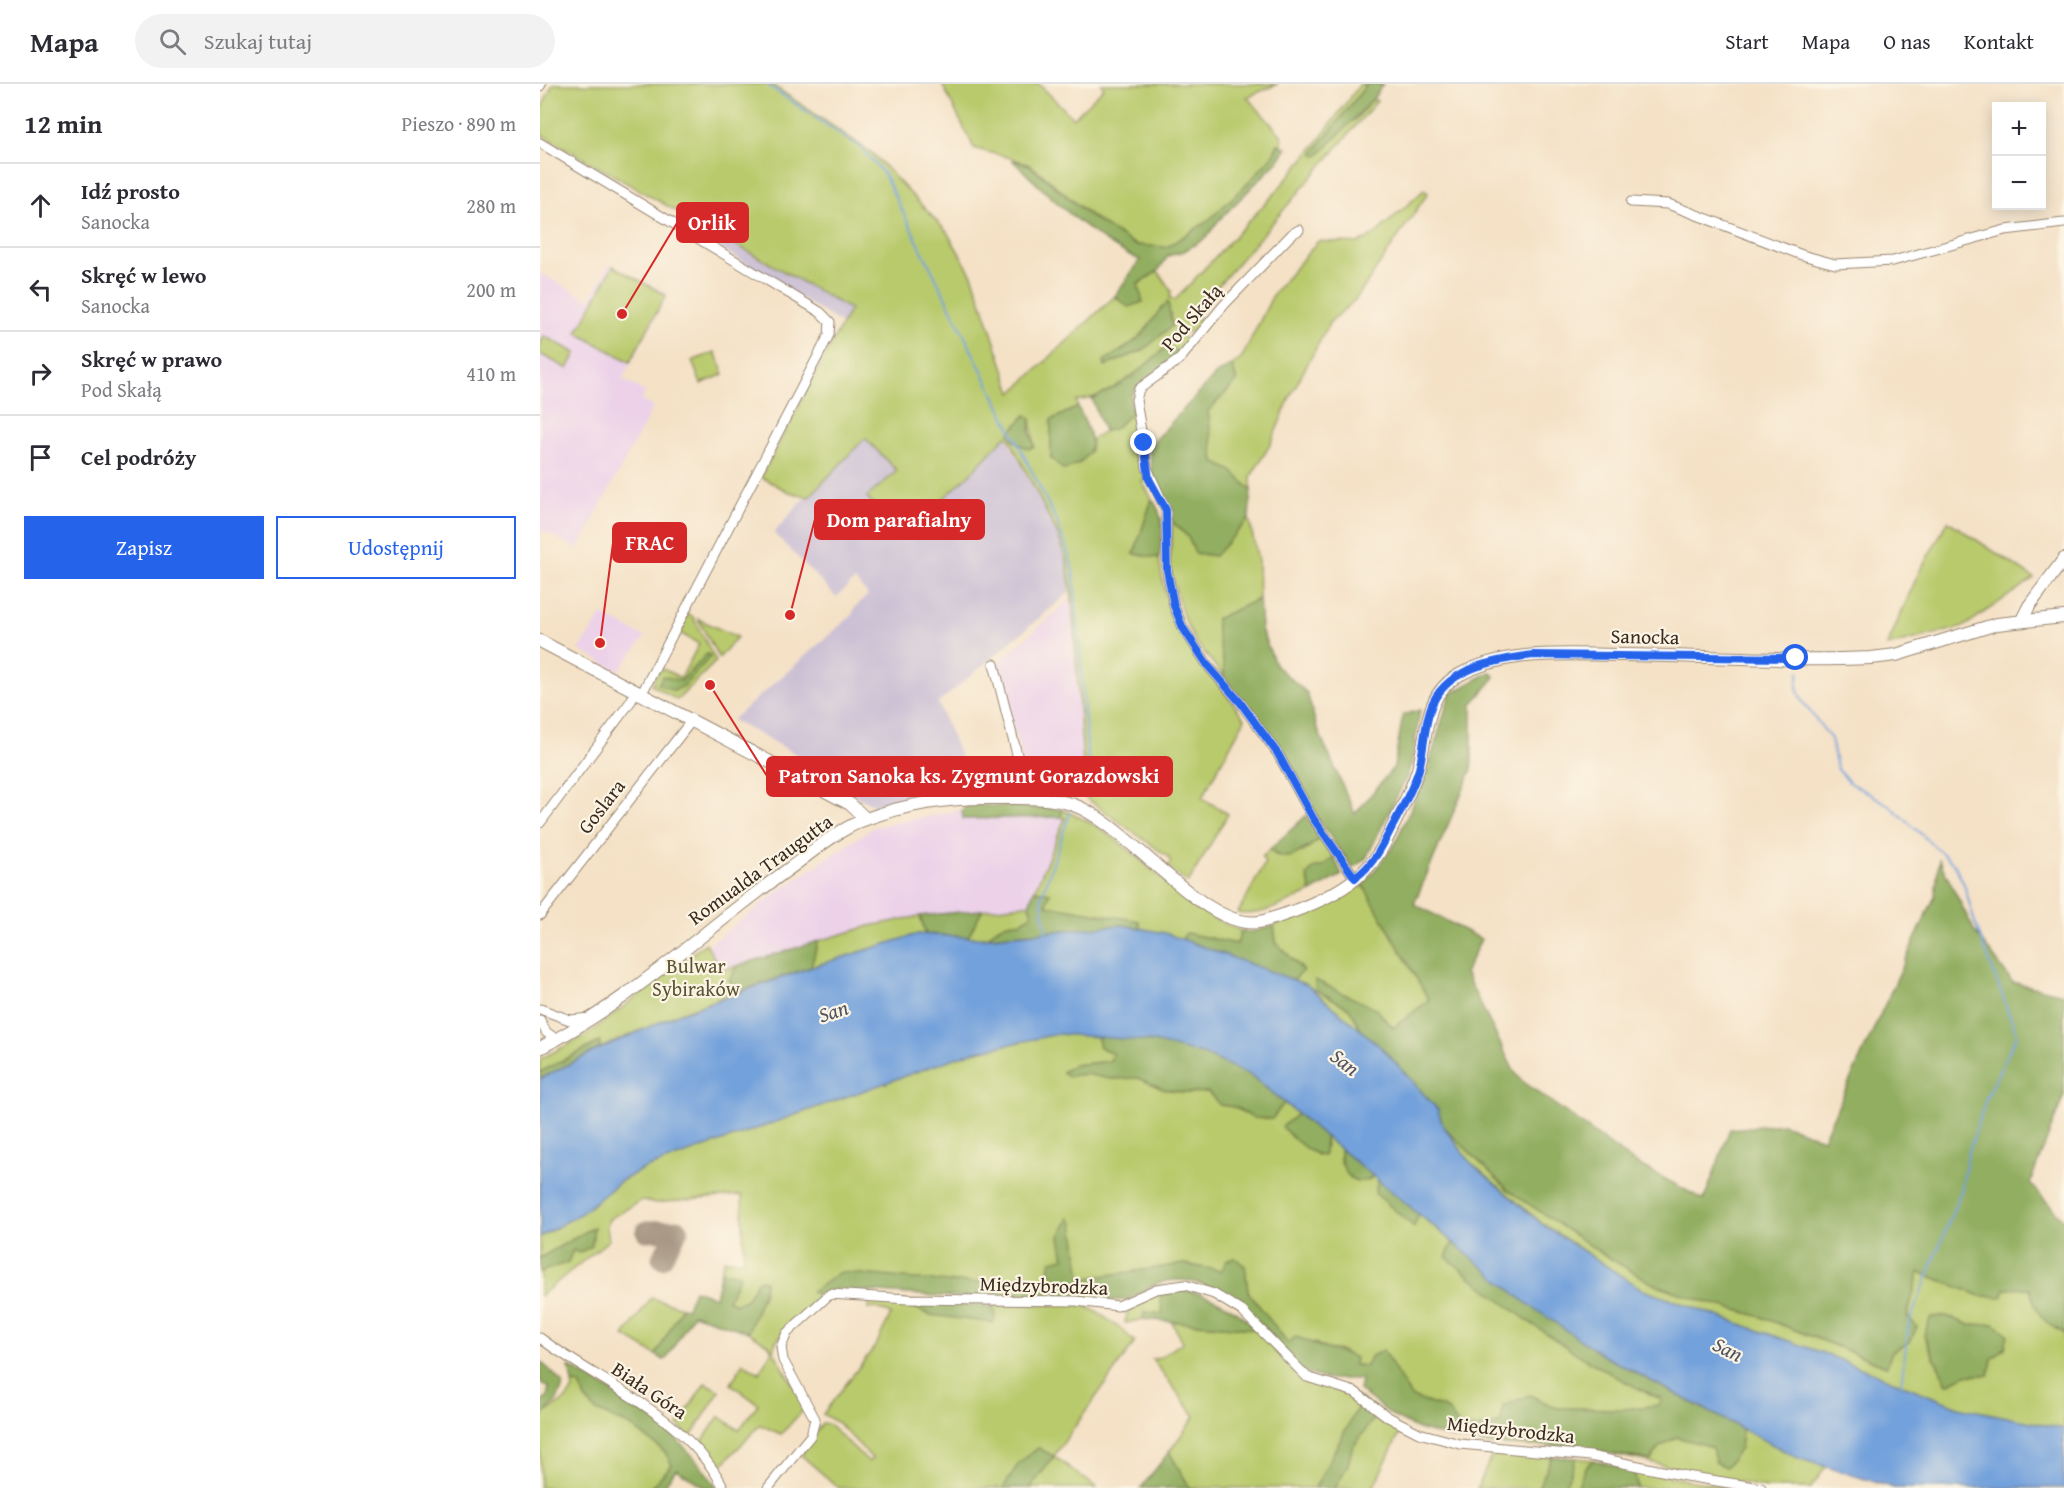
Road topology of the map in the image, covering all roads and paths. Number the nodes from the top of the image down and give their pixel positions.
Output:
1 (540, 143) edge
2 (1631, 202) dead end
3 (2064, 223) edge
4 (1299, 230) dead end
5 (2064, 559) edge
6 (2064, 617) edge
7 (2022, 620) junction
8 (540, 641) edge
9 (994, 664) dead end
10 (639, 692) junction
11 (692, 720) junction
12 (1028, 798) junction
13 (866, 819) junction
14 (540, 824) edge
15 (1355, 878) junction
16 (540, 915) edge
17 (540, 1009) edge
18 (552, 1015) junction
19 (592, 1018) junction
20 (540, 1020) edge
21 (559, 1038) junction
22 (540, 1048) edge
23 (540, 1338) edge
24 (724, 1488) edge
25 (768, 1488) edge
26 (1761, 1488) edge

1 - 10 street
2 - 3 street
4 - 15 street, Pod Skałą
5 - 7 street
6 - 7 street, Sanocka
7 - 15 street, Sanocka
8 - 10 street
9 - 12 street
10 - 11 street
10 - 14 street
11 - 13 street
11 - 16 street, Goslara
12 - 13 street, Romualda Traugutta
12 - 15 street, Romualda Traugutta
13 - 19 street, Romualda Traugutta
17 - 18 street
18 - 19 street
18 - 21 street
19 - 21 street, Romualda Traugutta
20 - 21 street
21 - 22 street, Romualda Traugutta
23 - 24 street, Biała Góra
25 - 26 street, Międzybrodzka

